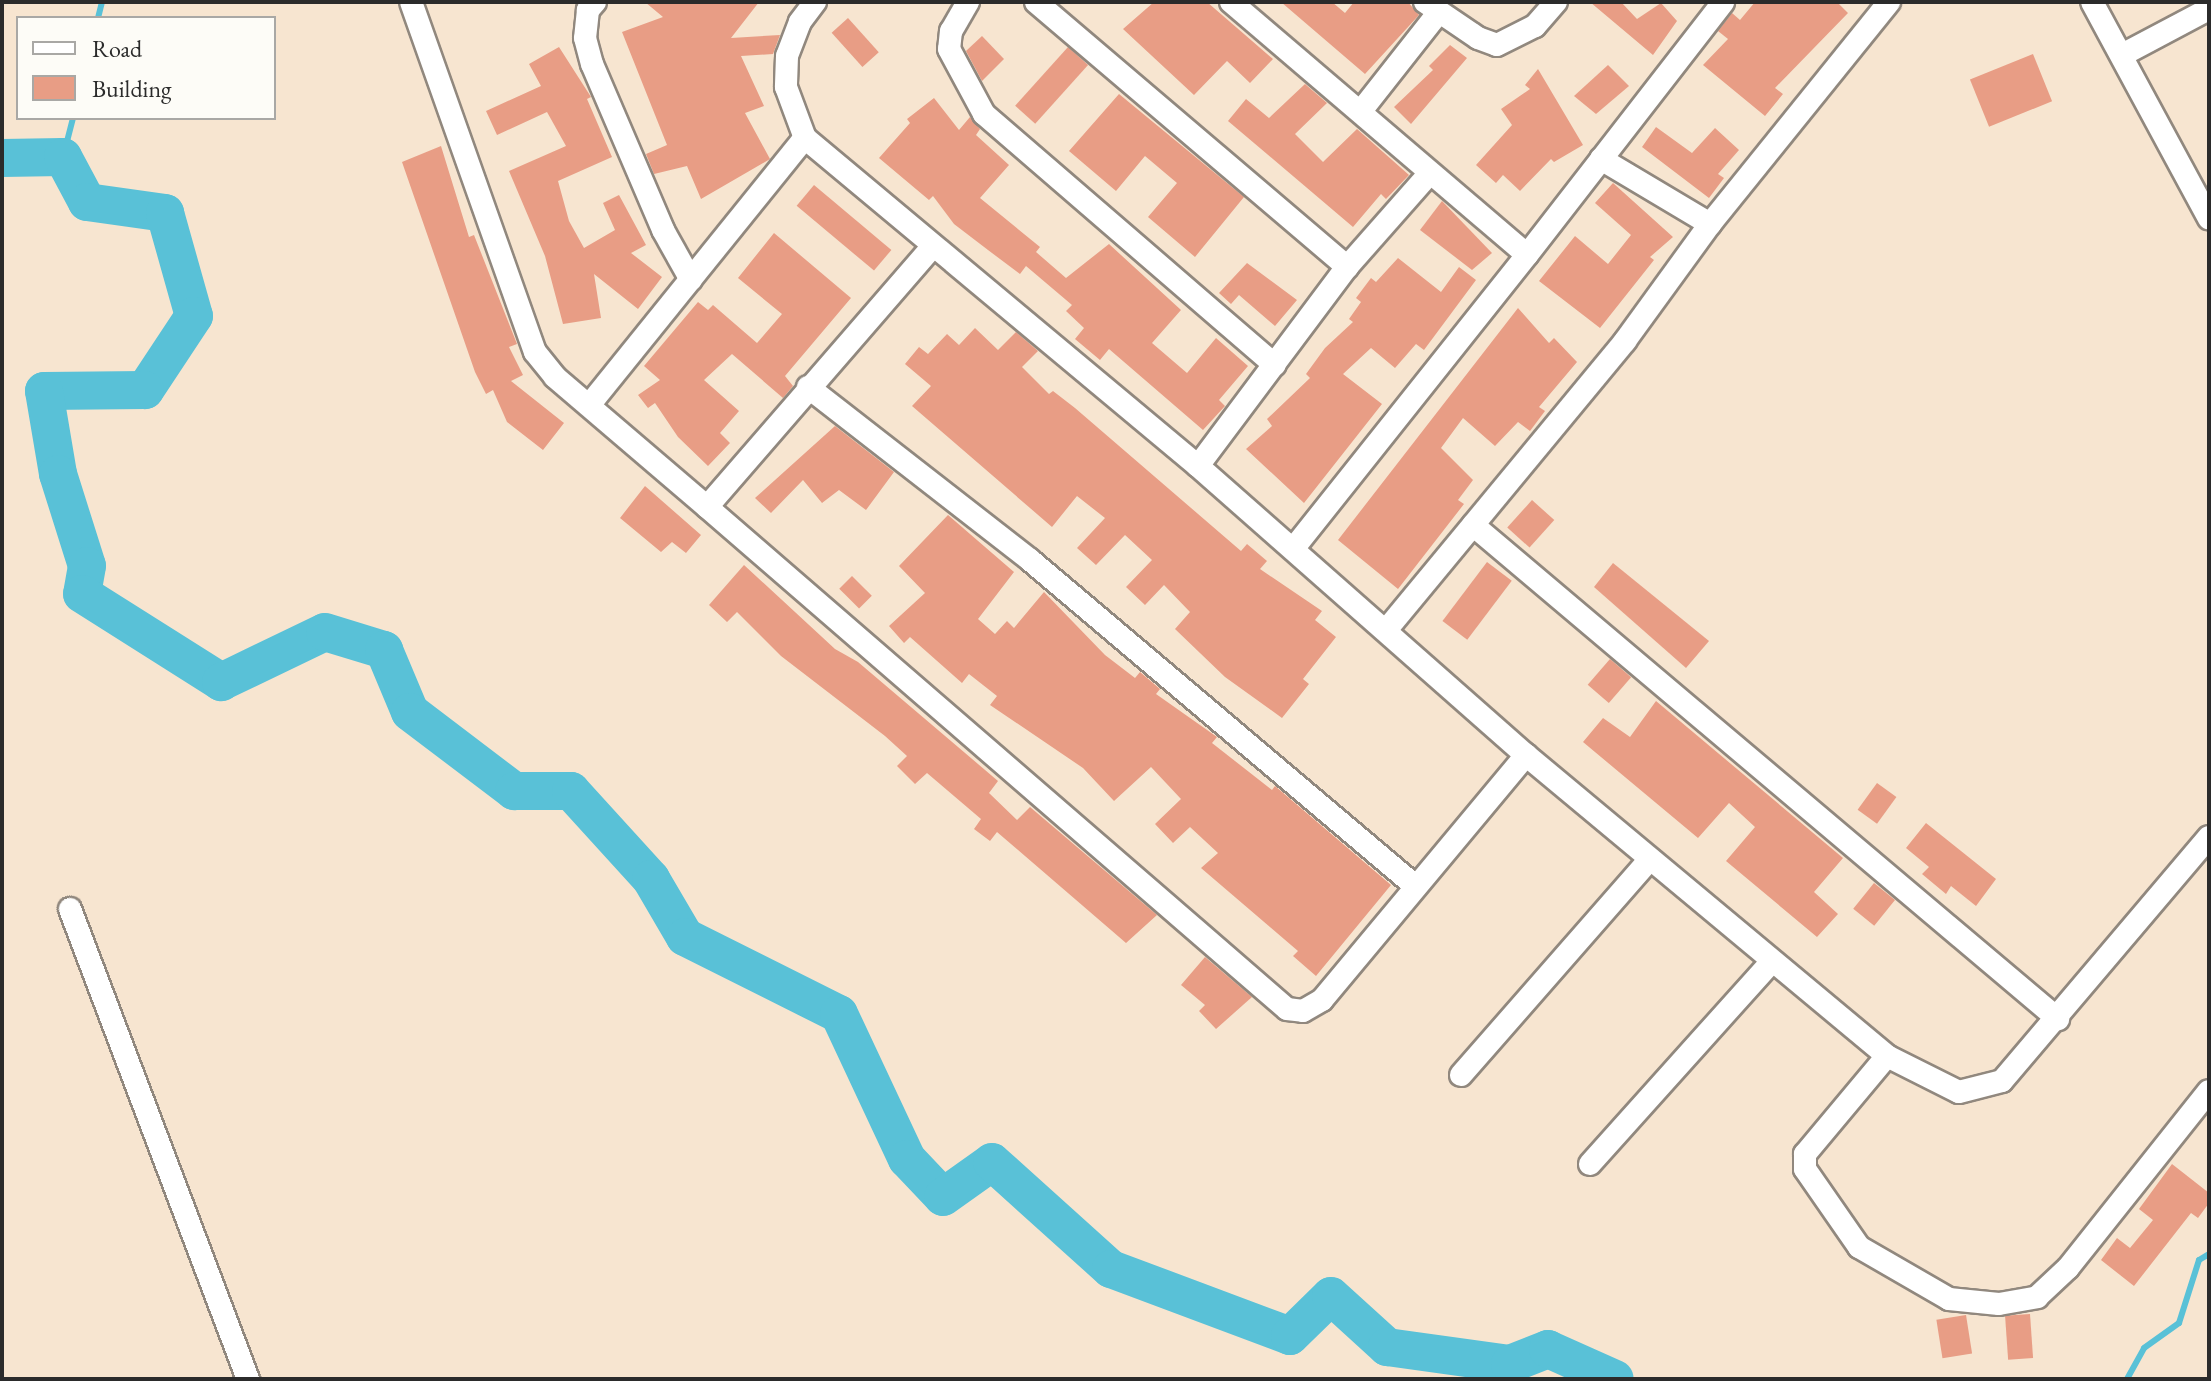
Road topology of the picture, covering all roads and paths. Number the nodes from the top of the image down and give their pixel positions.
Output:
1 (411, 2) edge
2 (595, 2) edge
3 (815, 2) edge
4 (968, 2) edge
5 (1036, 2) edge
6 (1231, 2) edge
7 (1556, 2) edge
8 (1723, 2) edge
9 (1889, 2) edge
10 (2092, 2) edge
11 (1431, 8) edge
12 (2209, 9) edge
13 (2122, 55) junction
14 (1361, 111) junction
15 (805, 138) junction
16 (1601, 159) junction
17 (1430, 173) junction
18 (2206, 207) edge
19 (1710, 224) junction
20 (933, 246) junction
21 (1527, 255) junction
22 (1347, 267) junction
23 (691, 280) junction
24 (1275, 365) junction
25 (808, 387) junction
26 (590, 404) junction
27 (1198, 466) junction
28 (707, 507) junction
29 (1473, 525) junction
30 (1294, 548) junction
31 (1387, 629) junction
32 (1526, 755) junction
33 (2209, 837) edge
34 (1650, 859) junction
35 (1414, 885) junction
36 (70, 909) dead end
37 (1771, 962) junction
38 (2058, 1019) junction
39 (1887, 1056) junction
40 (1461, 1075) dead end
41 (2209, 1091) edge
42 (1590, 1164) dead end
43 (248, 1379) edge

1 - 26 street
2 - 23 street
3 - 15 street
4 - 24 street
5 - 22 street
6 - 14 street
7 - 11 street
8 - 16 street
9 - 19 street
10 - 13 street
11 - 14 street
12 - 13 street
13 - 18 street
14 - 17 street
15 - 20 street
15 - 23 street
16 - 19 street
16 - 21 street
17 - 21 street
17 - 22 street
19 - 29 street
20 - 25 street
20 - 27 street
21 - 30 street
22 - 24 street
23 - 26 street
24 - 27 street
25 - 28 street
25 - 35 street
26 - 28 street
27 - 30 street
28 - 35 street
29 - 31 street
29 - 38 street
30 - 31 street
31 - 32 street
32 - 34 street
32 - 35 street
33 - 38 street
34 - 37 street
34 - 40 street
36 - 43 street
37 - 39 street
37 - 42 street
38 - 39 street
39 - 41 street

